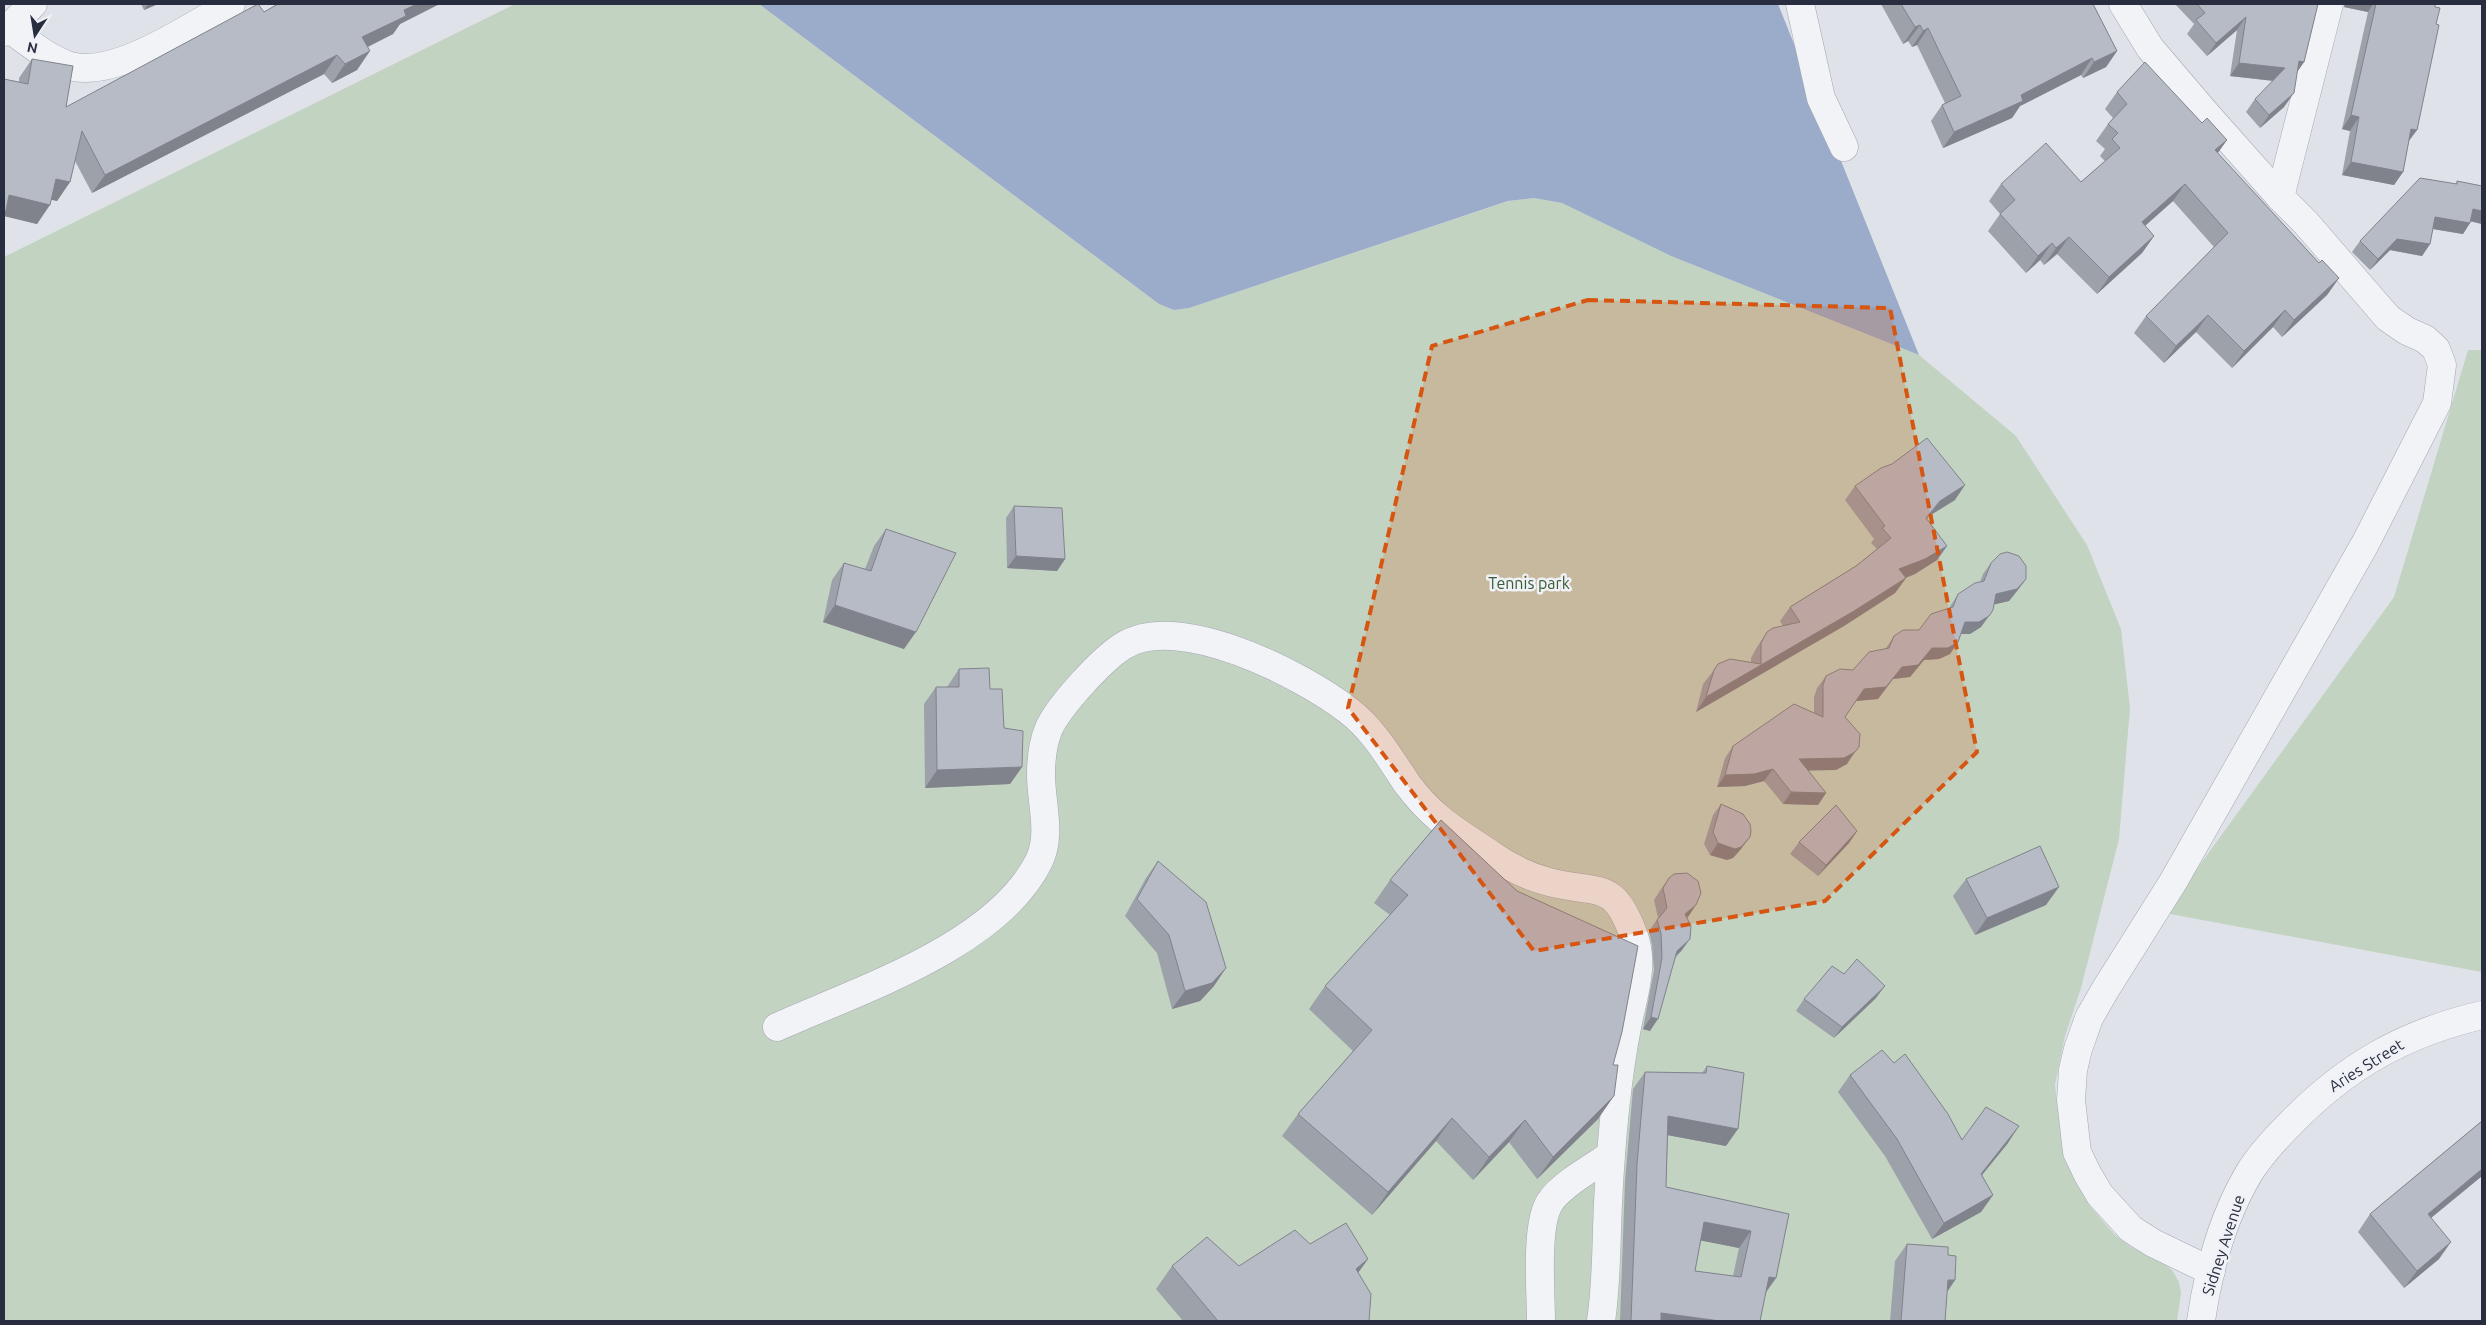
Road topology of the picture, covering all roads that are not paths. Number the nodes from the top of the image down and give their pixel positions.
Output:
1 (33, 4) edge
2 (231, 4) edge
3 (1800, 4) edge
4 (2123, 4) edge
5 (2329, 4) edge
6 (6, 30) edge
7 (1844, 147) dead end
8 (2280, 198) junction
9 (2482, 1015) edge
10 (776, 1027) dead end
11 (2268, 1146) joint
12 (1611, 1155) junction
13 (2211, 1271) junction
14 (1541, 1321) edge
15 (1601, 1321) edge
16 (2201, 1321) edge

1 - 6 street
2 - 6 street
3 - 7 street
4 - 8 street
5 - 8 street
8 - 13 street
9 - 11 street, Aries Street
10 - 12 street
11 - 13 street, Sidney Avenue
12 - 14 street
12 - 15 street
13 - 16 street, Sidney Avenue

